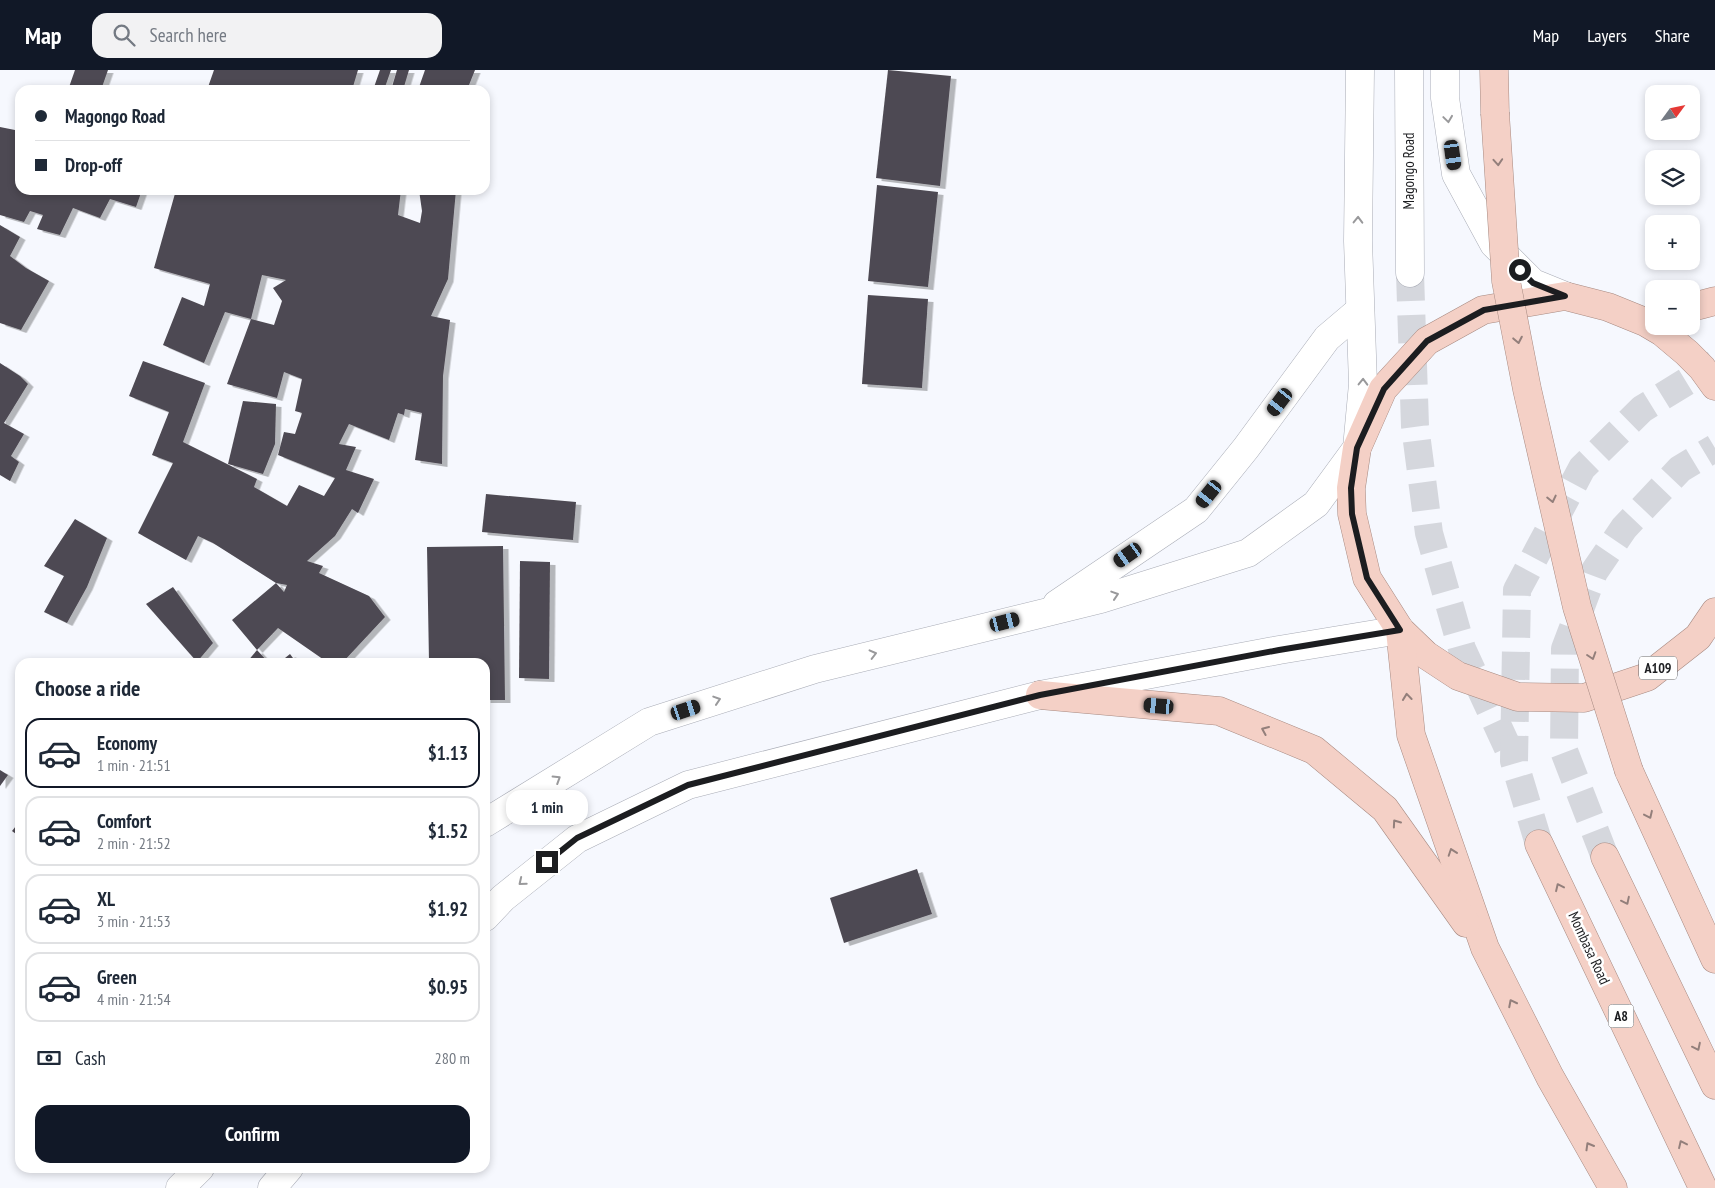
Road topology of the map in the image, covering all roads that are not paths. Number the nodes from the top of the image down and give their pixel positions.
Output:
1 (1360, 70) edge
2 (1409, 70) edge
3 (1445, 70) edge
4 (1494, 70) edge
5 (1410, 273) tunnel mouth
6 (1565, 296) junction
7 (1715, 301) edge
8 (1700, 305) edge
9 (1645, 306) edge
10 (1608, 307) junction
11 (1360, 310) junction
12 (1715, 386) edge
13 (1357, 448) junction
14 (1715, 612) edge
15 (1043, 613) junction
16 (1400, 630) junction
17 (1040, 695) junction
18 (490, 819) edge
19 (1539, 844) tunnel mouth
20 (1605, 857) tunnel mouth
21 (490, 912) edge
22 (1485, 948) junction
23 (1715, 958) edge
24 (1715, 1085) edge
25 (195, 1173) edge
26 (285, 1173) edge
27 (180, 1188) edge
28 (272, 1188) edge
29 (1614, 1188) edge
30 (1703, 1188) edge

11 -> 1 main road
2 - 5 main road, Magongo Road
3 -> 6 main road
4 -> 23 highway, bridge
6 - 10 highway, A109
6 - 13 highway, A109
7 - 8 highway
9 - 10 highway
10 - 12 highway, A109
13 -> 11 main road
11 - 15 main road
15 -> 13 main road
13 - 16 highway, A109
14 - 16 highway, A109
18 -> 15 main road
16 - 17 main road
22 -> 16 highway
17 -> 21 main road
22 -> 17 highway
30 -> 19 highway, Mombasa Road / A8
20 -> 24 highway
29 -> 22 highway
25 - 27 main road
26 - 28 main road

